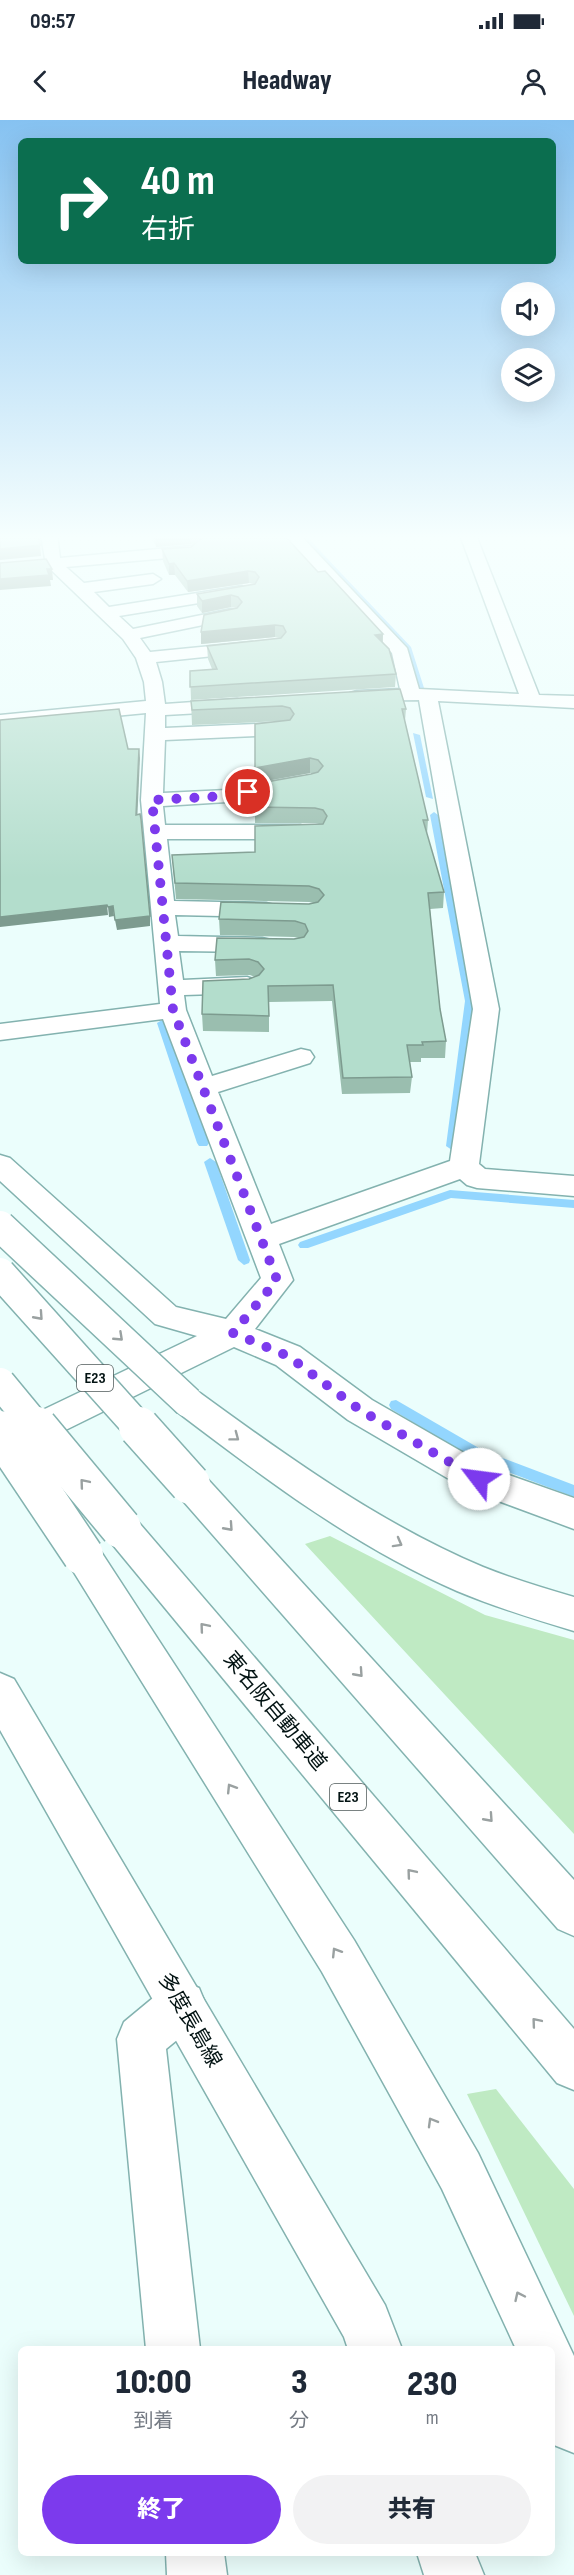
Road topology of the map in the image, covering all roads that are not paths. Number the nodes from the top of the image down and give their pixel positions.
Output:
1 (139, 650) edge
2 (229, 650) edge
3 (399, 650) edge
4 (512, 650) edge
5 (145, 658) junction
6 (419, 694) junction
7 (342, 698) edge
8 (531, 699) junction
9 (574, 702) edge
10 (260, 703) edge
11 (156, 716) junction
12 (0, 721) edge
13 (282, 729) edge
14 (310, 781) edge
15 (152, 800) junction
16 (155, 832) junction
17 (314, 832) edge
18 (163, 908) junction
19 (287, 910) edge
20 (166, 943) junction
21 (282, 946) edge
22 (249, 985) edge
23 (172, 999) junction
24 (0, 1032) edge
25 (301, 1057) dead end
26 (203, 1088) junction
27 (0, 1165) edge
28 (464, 1167) junction
29 (574, 1186) edge
30 (0, 1226) edge
31 (261, 1239) junction
32 (0, 1273) edge
33 (233, 1333) junction
34 (0, 1383) edge
35 (0, 1431) edge
36 (0, 1446) edge
37 (574, 1514) edge
38 (574, 1614) edge
39 (0, 1692) edge
40 (574, 1913) edge
41 (182, 2005) junction
42 (574, 2067) edge
43 (173, 2346) edge
44 (374, 2346) edge
45 (543, 2346) edge
46 (555, 2377) edge
47 (574, 2425) edge
48 (195, 2556) edge
49 (447, 2556) edge
50 (197, 2575) edge
51 (454, 2575) edge

1 - 5 main road
2 - 5 main road
3 - 6 main road
4 - 8 main road
5 - 11 main road
6 - 7 main road
6 - 8 main road
6 - 28 main road
8 - 9 main road
10 - 11 main road
11 - 12 main road
11 - 13 main road
11 - 15 main road
14 - 15 main road
15 - 16 main road
16 - 17 main road
16 - 18 main road
18 - 19 main road
18 - 20 main road
20 - 21 main road
20 - 23 main road
22 - 23 main road
23 - 24 main road
23 - 26 main road
25 - 26 main road
26 - 31 main road
27 - 33 main road
28 - 29 main road
28 - 31 main road
30 -> 38 main road, bridge
31 - 33 main road
32 -> 40 main road, E23, bridge
33 - 36 main road
33 - 37 main road
42 -> 34 main road, 東名阪自動車道 / E23, bridge
45 -> 35 main road, bridge
39 - 41 main road, 多度長島線
41 - 43 main road
41 - 44 main road, 多度長島線
46 - 47 main road
48 - 50 main road
49 - 51 main road

